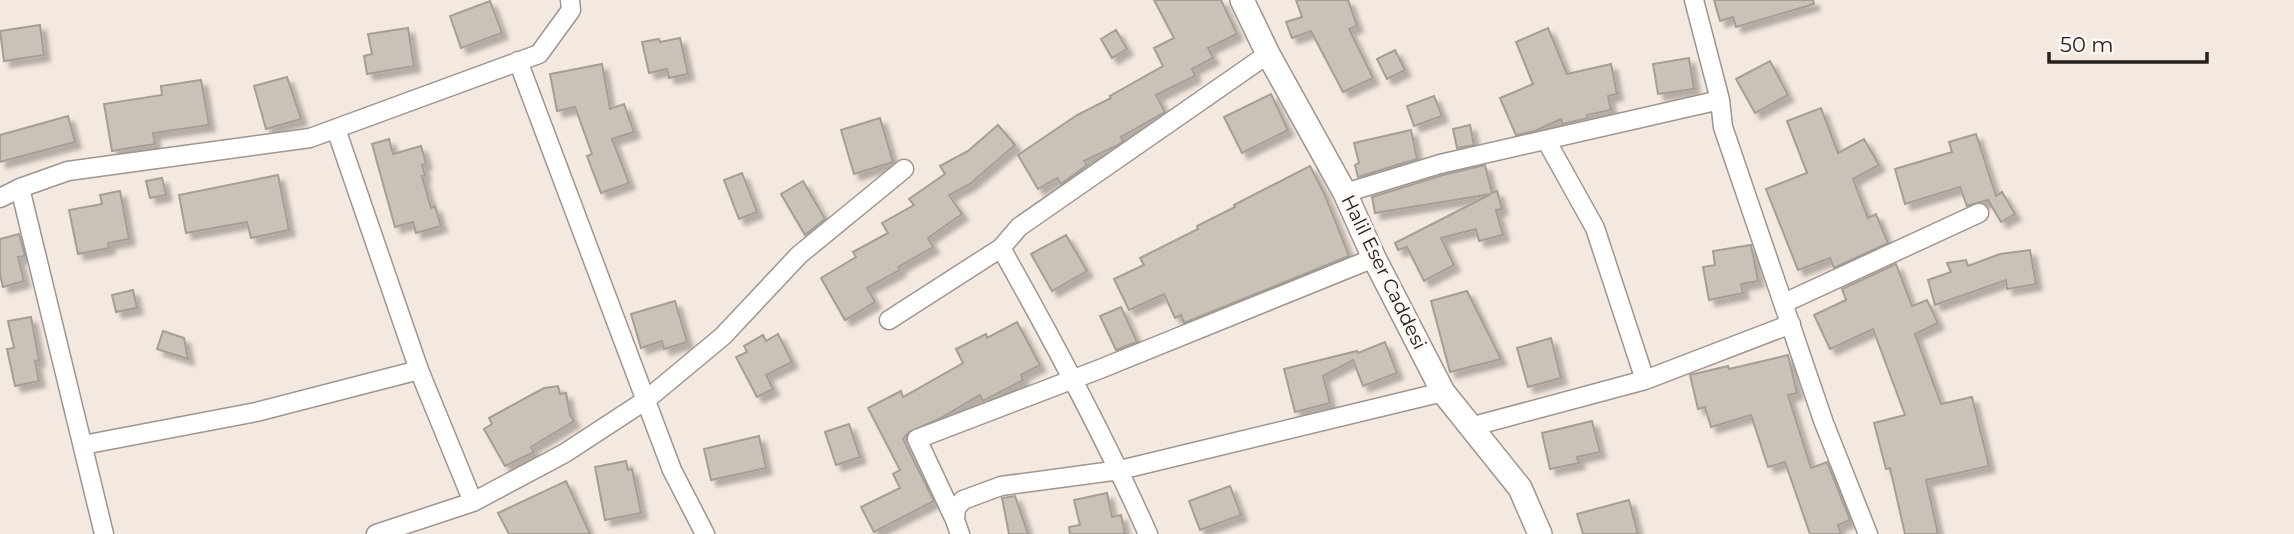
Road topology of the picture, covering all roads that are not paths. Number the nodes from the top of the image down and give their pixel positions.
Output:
1 (570, 0) edge
2 (1242, 0) edge
3 (1694, 0) edge
4 (1268, 54) junction
5 (518, 61) junction
6 (1720, 100) junction
7 (336, 129) junction
8 (1546, 140) junction
9 (904, 169) dead end
10 (20, 188) junction
11 (1345, 193) junction
12 (0, 198) edge
13 (1979, 214) dead end
14 (1001, 248) junction
15 (1374, 258) junction
16 (1784, 303) junction
17 (889, 320) dead end
18 (1791, 324) junction
19 (419, 370) junction
20 (1074, 378) junction
21 (1645, 380) junction
22 (1443, 392) junction
23 (646, 400) junction
24 (1469, 427) junction
25 (83, 445) junction
26 (1120, 470) junction
27 (472, 502) junction
28 (958, 527) edge
29 (104, 534) edge
30 (376, 534) edge
31 (705, 534) edge
32 (1148, 534) edge
33 (1540, 534) edge
34 (1868, 534) edge

1 - 5 street
2 - 4 street, Halil Eser Caddesi
3 - 6 street
4 - 11 street, Halil Eser Caddesi
4 - 14 street
5 - 7 street
5 - 23 street
6 - 8 street
6 - 16 street
7 - 10 street
7 - 19 street
8 - 11 street
8 - 21 street
9 - 23 street
10 - 12 street
10 - 25 street
11 - 15 street, Halil Eser Caddesi
13 - 16 street
14 - 17 street
14 - 20 street
15 - 20 street
15 - 22 street, Halil Eser Caddesi
16 - 18 street
18 - 21 street
18 - 34 street
19 - 25 street
19 - 27 street
20 - 26 street
20 - 28 street
21 - 24 street
22 - 24 street, Halil Eser Caddesi
22 - 26 street
23 - 27 street
23 - 31 street
24 - 33 street, Halil Eser Caddesi
25 - 29 street
26 - 28 street
26 - 32 street
27 - 30 street

